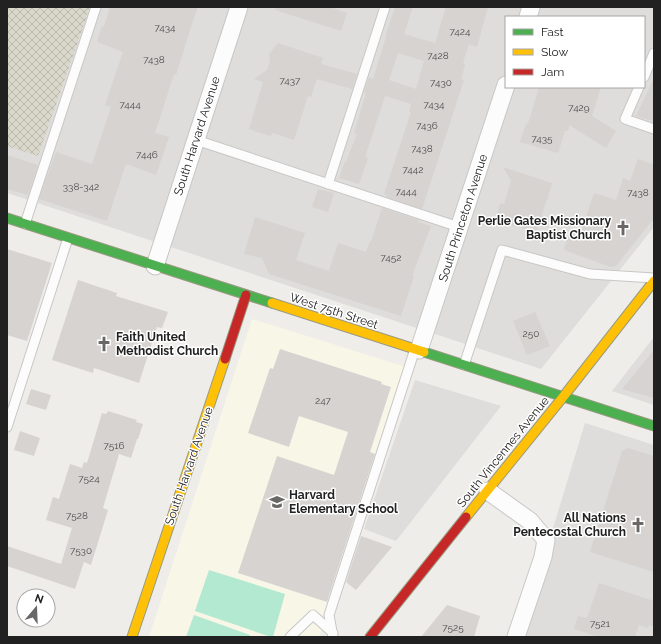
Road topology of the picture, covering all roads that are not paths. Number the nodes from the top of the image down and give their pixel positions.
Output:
1 (96, 7) edge
2 (239, 7) edge
3 (385, 7) edge
4 (654, 53) edge
5 (645, 75) edge
6 (505, 88) edge
7 (640, 88) edge
8 (654, 129) edge
9 (196, 140) junction
10 (328, 184) junction
11 (7, 218) edge
12 (25, 224) junction
13 (459, 227) junction
14 (68, 238) junction
15 (155, 266) junction
16 (654, 279) edge
17 (246, 295) junction
18 (417, 350) junction
19 (464, 364) junction
20 (563, 397) junction
21 (654, 426) edge
22 (7, 427) edge
23 (488, 491) junction
24 (334, 635) edge
25 (132, 637) edge
26 (290, 637) edge
27 (370, 637) edge
28 (516, 637) edge

1 - 12 lane
2 - 9 street, South Harvard Avenue
3 - 10 lane
4 - 5 lane
6 - 13 street, South Princeton Avenue
7 - 8 lane
9 - 10 lane
9 - 15 street, South Harvard Avenue
10 - 13 lane
11 - 12 street, West 75th Street
12 - 14 street, West 75th Street
13 - 18 street, South Princeton Avenue
14 - 15 street, West 75th Street
14 - 22 lane
15 - 17 street, West 75th Street
16 - 19 lane
16 - 20 street, South Vincennes Avenue
17 - 18 street, West 75th Street
17 - 25 street, South Harvard Avenue
18 - 19 street, West 75th Street
18 - 24 lane
19 - 20 street, West 75th Street
20 - 21 street, West 75th Street
20 - 23 street, South Vincennes Avenue
23 - 27 street, South Vincennes Avenue
23 - 28 street
24 - 26 lane

